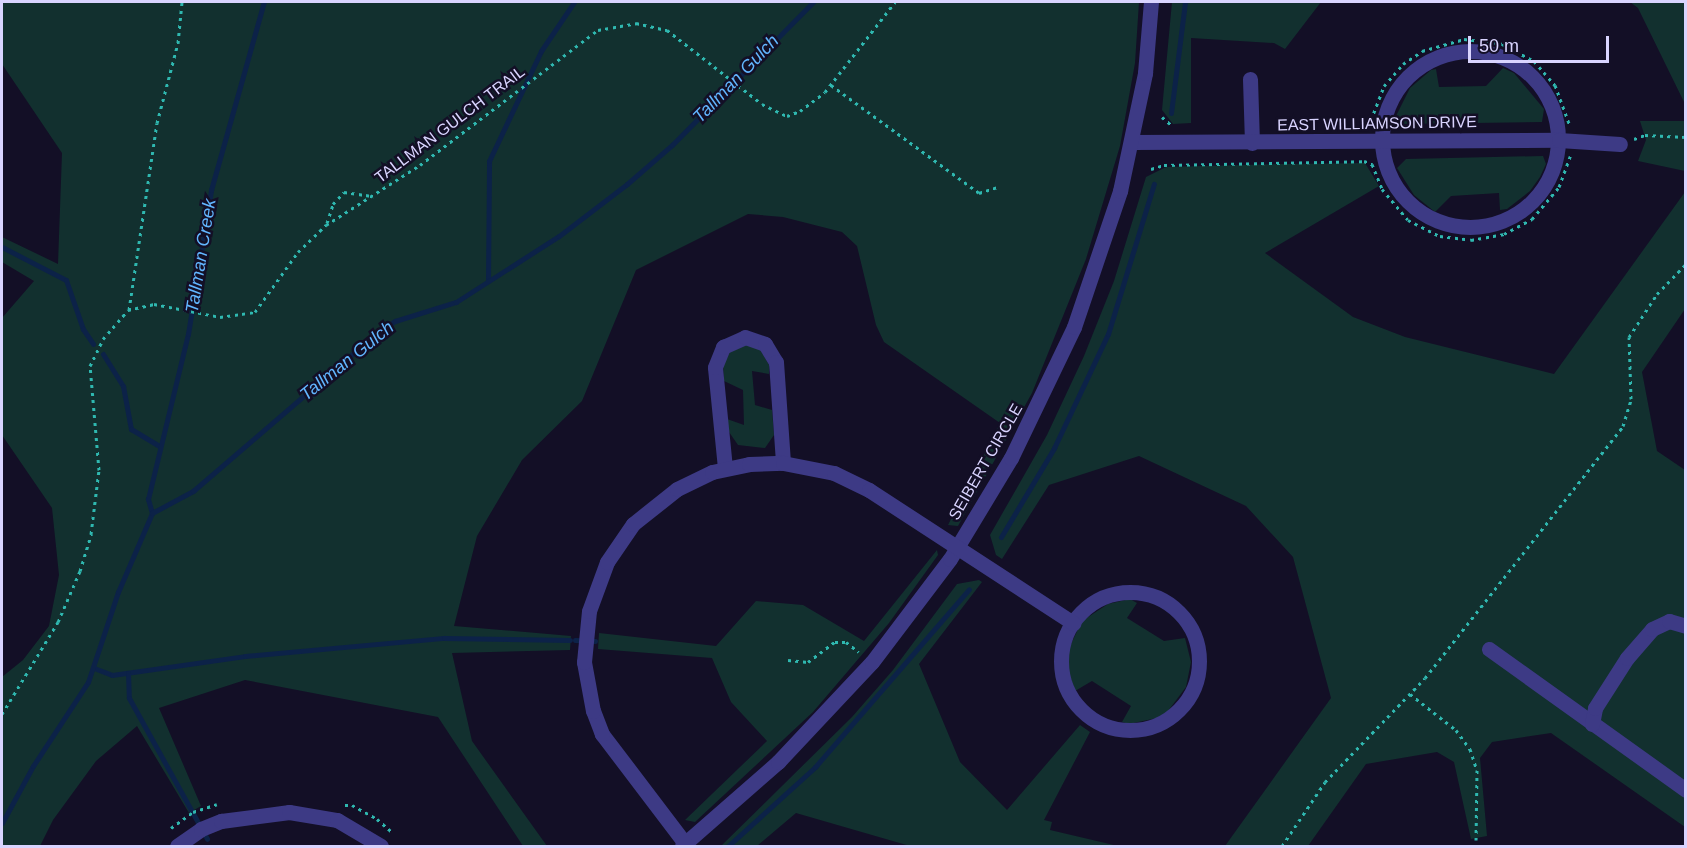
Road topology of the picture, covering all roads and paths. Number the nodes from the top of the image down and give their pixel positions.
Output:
1 (182, 2) edge
2 (895, 2) edge
3 (1150, 2) edge
4 (1250, 79) dead end
5 (831, 85) junction
6 (1686, 137) edge
7 (1558, 140) junction
8 (1382, 141) junction
9 (1133, 142) junction
10 (1252, 143) junction
11 (1620, 144) joint
12 (998, 187) dead end
13 (374, 196) junction
14 (326, 225) junction
15 (1686, 264) edge
16 (129, 310) junction
17 (783, 463) junction
18 (724, 468) junction
19 (956, 548) junction
20 (1072, 623) junction
21 (1686, 626) edge
22 (1489, 649) dead end
23 (862, 654) dead end
24 (788, 660) dead end
25 (1410, 694) junction
26 (2, 714) edge
27 (1592, 724) junction
28 (1686, 790) edge
29 (1476, 840) dead end
30 (177, 846) edge
31 (381, 846) edge
32 (684, 846) edge
33 (1282, 846) edge

1 - 16 path
2 - 5 path, TALLMAN GULCH TRAIL
3 - 9 street, SEIBERT CIRCLE
4 - 10 street
5 - 12 path
5 - 13 path, TALLMAN GULCH TRAIL
6 - 11 path
7 - 8 street, EAST WILLIAMSON DRIVE
7 - 8 street
7 - 8 street
7 - 11 street, EAST WILLIAMSON DRIVE
8 - 10 street, EAST WILLIAMSON DRIVE
9 - 10 street, EAST WILLIAMSON DRIVE
9 - 19 street, SEIBERT CIRCLE
13 - 14 path, TALLMAN GULCH TRAIL
13 - 14 path
14 - 16 path, TALLMAN GULCH TRAIL
15 - 25 path
16 - 26 path
17 - 18 street
17 - 18 street
17 - 19 street
18 - 32 street
19 - 20 street
19 - 32 street, SEIBERT CIRCLE
20 - 20 street
21 - 27 street
22 - 27 street
23 - 24 path
25 - 29 path
25 - 33 path
27 - 28 street
30 - 31 street

